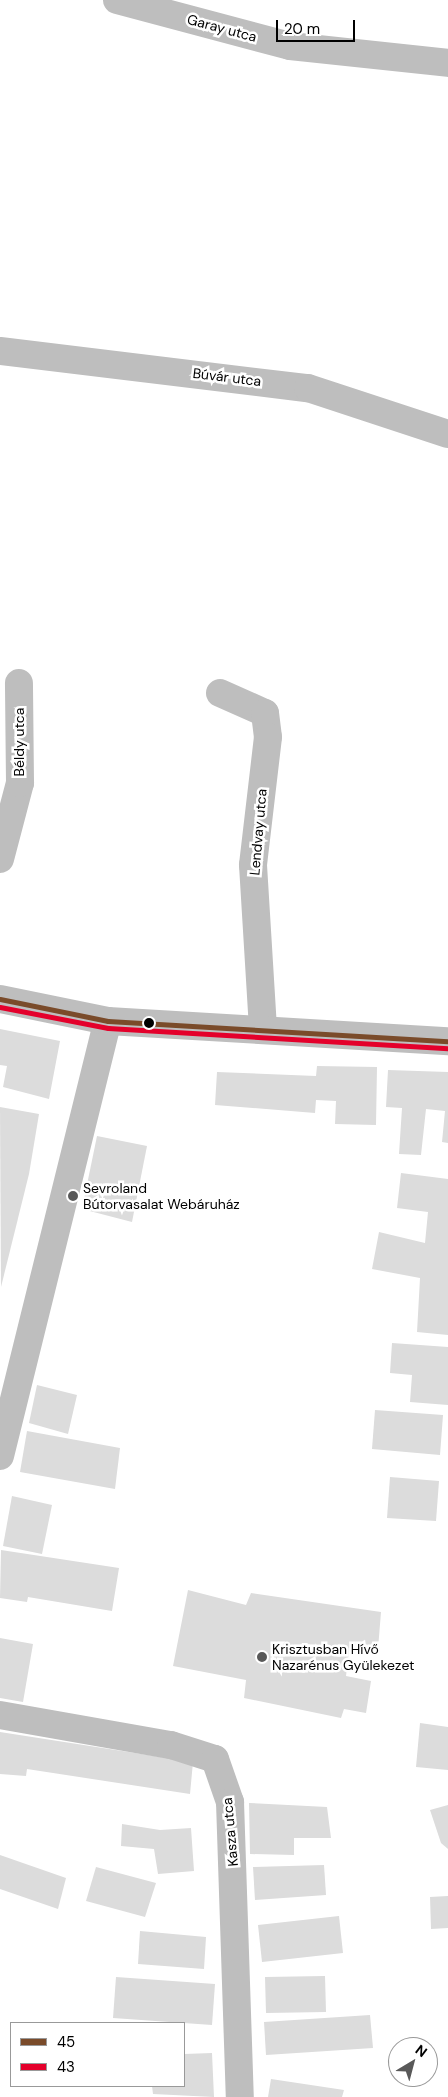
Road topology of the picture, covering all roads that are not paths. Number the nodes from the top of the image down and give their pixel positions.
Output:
1 (118, 0) edge
2 (448, 63) edge
3 (0, 351) edge
4 (448, 434) edge
5 (19, 683) dead end
6 (220, 693) dead end
7 (0, 859) edge
8 (0, 999) edge
9 (108, 1021) junction
10 (263, 1030) junction
11 (448, 1041) edge
12 (0, 1456) edge
13 (0, 1715) edge
14 (240, 2097) edge

1 - 2 street, Garay utca
3 - 4 street, Búvár utca
5 - 7 street, Béldy utca
6 - 10 street, Lendvay utca
8 - 9 street
9 - 10 street
9 - 12 street
10 - 11 street
13 - 14 street, Kasza utca

